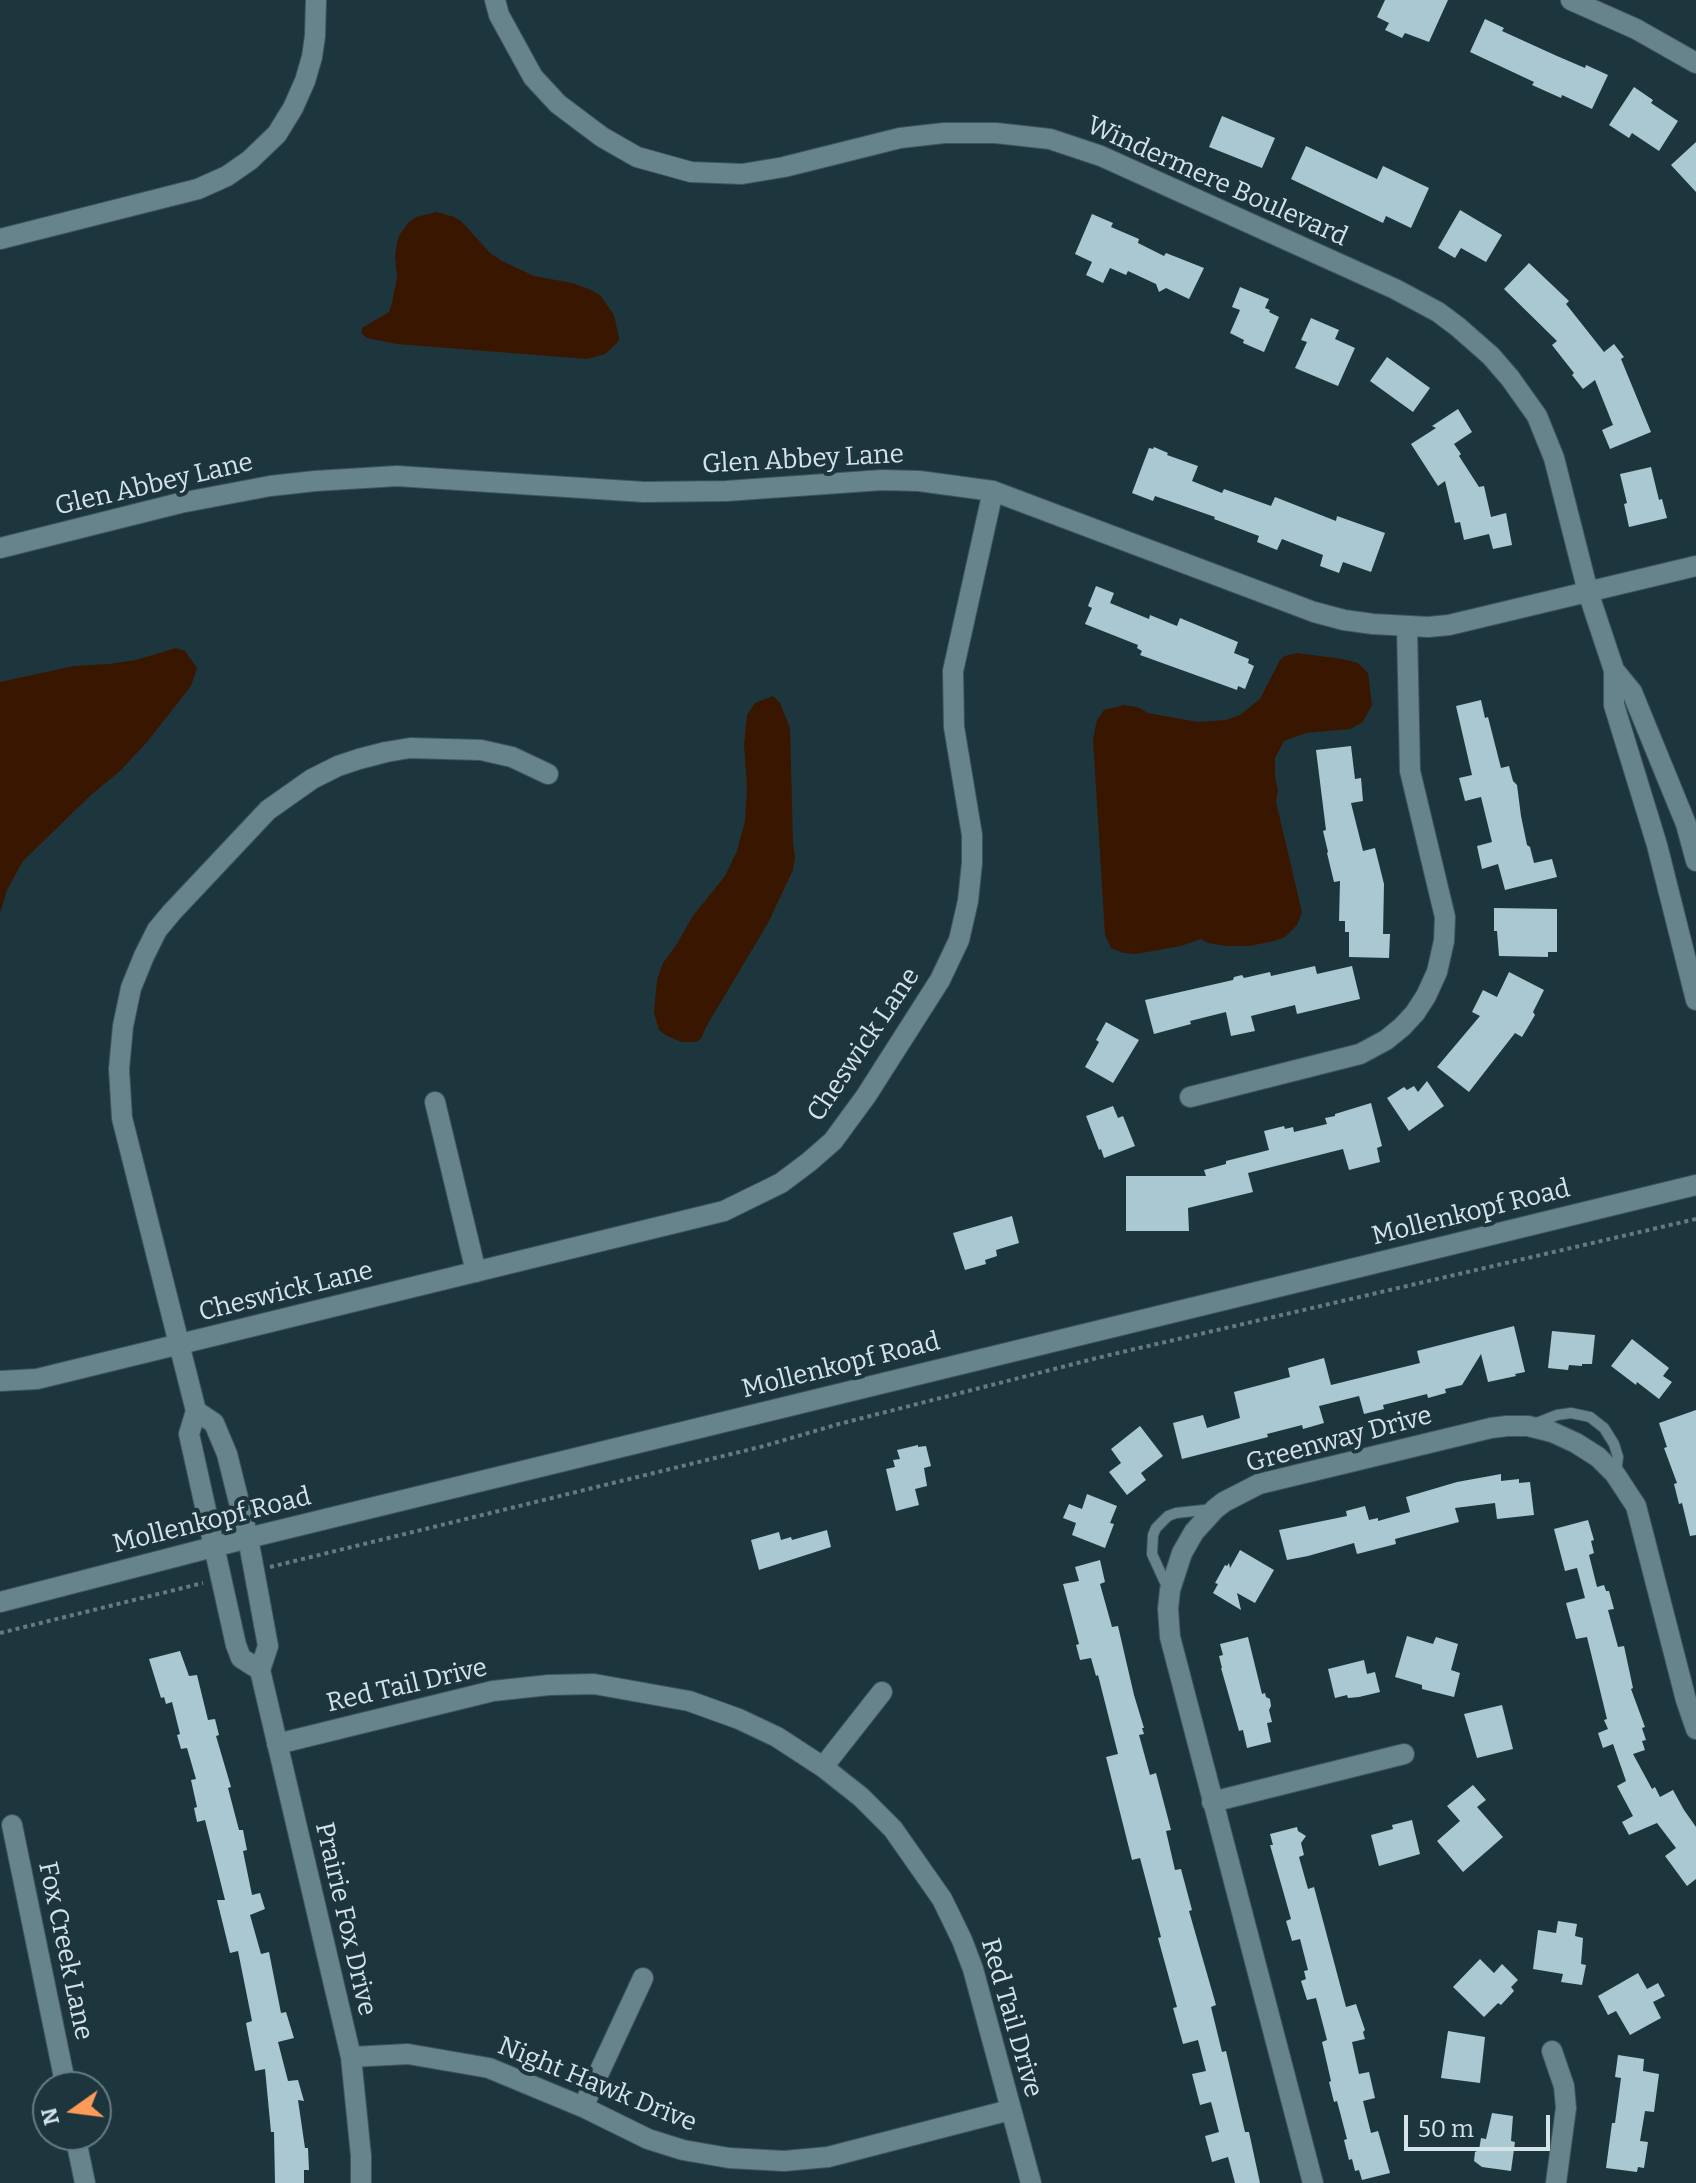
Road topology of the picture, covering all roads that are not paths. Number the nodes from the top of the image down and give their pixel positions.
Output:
1 (316, 0) edge
2 (495, 0) edge
3 (1571, 0) edge
4 (1696, 63) edge
5 (0, 239) edge
6 (993, 491) junction
7 (0, 548) edge
8 (1696, 566) edge
9 (1588, 592) junction
10 (1407, 627) junction
11 (1614, 670) junction
12 (548, 774) dead end
13 (1696, 861) edge
14 (1696, 1000) edge
15 (1190, 1097) dead end
16 (435, 1102) dead end
17 (1696, 1185) edge
18 (476, 1272) junction
19 (179, 1345) junction
20 (0, 1381) edge
21 (196, 1411) junction
22 (1528, 1426) junction
23 (1615, 1474) junction
24 (1215, 1509) junction
25 (248, 1538) junction
26 (214, 1546) junction
27 (1169, 1593) junction
28 (0, 1602) edge
29 (260, 1670) junction
30 (882, 1692) dead end
31 (1696, 1729) edge
32 (277, 1744) junction
33 (1404, 1754) dead end
34 (823, 1767) junction
35 (1212, 1802) junction
36 (12, 1825) dead end
37 (643, 1978) dead end
38 (1552, 2051) dead end
39 (351, 2057) junction
40 (63, 2071) edge
41 (583, 2107) junction
42 (1010, 2110) junction
43 (78, 2151) edge
44 (85, 2183) edge
45 (361, 2183) edge
46 (1031, 2183) edge
47 (1313, 2183) edge
48 (1556, 2183) edge

1 - 5 street
2 - 9 street, Windermere Boulevard
3 - 4 street
6 - 7 street, Glen Abbey Lane
6 - 10 street, Glen Abbey Lane
6 - 18 street, Cheswick Lane
8 - 9 street, Glen Abbey Lane
9 - 10 street, Glen Abbey Lane
9 - 11 street, Windermere Boulevard
10 - 15 street
11 - 13 street, Windermere Boulevard
11 - 14 street, Windermere Boulevard
12 - 19 street
16 - 18 street
17 - 25 street, Mollenkopf Road
18 - 19 street, Cheswick Lane
19 - 20 street
19 - 21 street
21 - 25 street, Prairie Fox Drive
21 - 26 street, Prairie Fox Drive
22 - 23 street, Greenway Drive
22 - 23 lane
22 - 24 street, Greenway Drive
23 - 31 street, Greenway Drive
24 - 27 street, Greenway Drive
24 - 27 lane
25 - 26 street, Mollenkopf Road
25 - 29 street, Prairie Fox Drive
26 - 28 street, Mollenkopf Road
26 - 29 street, Prairie Fox Drive
27 - 35 street, Greenway Drive
29 - 32 street, Prairie Fox Drive
30 - 34 street
32 - 34 street, Red Tail Drive
32 - 39 street, Prairie Fox Drive
33 - 35 street
34 - 42 street, Red Tail Drive
35 - 47 street, Greenway Drive
36 - 40 street, Fox Creek Lane
37 - 41 street
38 - 48 street
39 - 41 street, Night Hawk Drive
39 - 45 street, Prairie Fox Drive
41 - 42 street, Night Hawk Drive
42 - 46 street, Red Tail Drive
43 - 44 street

